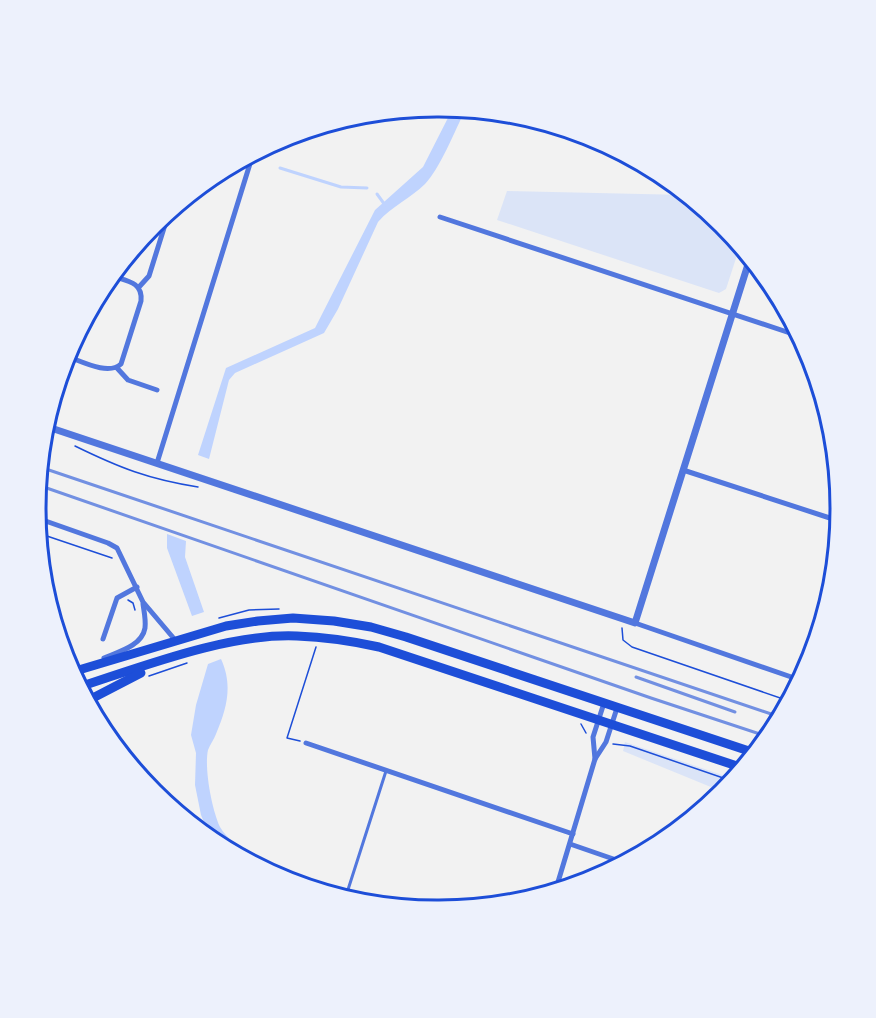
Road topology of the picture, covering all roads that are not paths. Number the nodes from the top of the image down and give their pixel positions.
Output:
1 (250, 166) edge
2 (440, 217) dead end
3 (163, 230) edge
4 (747, 268) edge
5 (121, 279) edge
6 (139, 287) junction
7 (733, 313) junction
8 (787, 332) edge
9 (76, 359) edge
10 (117, 368) junction
11 (157, 390) dead end
12 (55, 429) edge
13 (157, 463) junction
14 (682, 470) junction
15 (830, 518) edge
16 (46, 521) edge
17 (137, 587) junction
18 (143, 602) junction
19 (635, 623) junction
20 (103, 639) dead end
21 (176, 641) junction
22 (178, 656) junction
23 (81, 669) edge
24 (81, 669) edge
25 (791, 677) edge
26 (88, 684) edge
27 (95, 697) edge
28 (604, 703) junction
29 (618, 708) junction
30 (597, 721) junction
31 (612, 726) junction
32 (306, 743) road end
33 (746, 750) edge
34 (596, 759) junction
35 (734, 765) edge
36 (386, 769) junction
37 (573, 834) junction
38 (570, 844) junction
39 (613, 859) edge
40 (558, 882) edge
41 (348, 890) edge

1 - 13 street
2 - 7 street
3 - 6 street
4 - 7 street
5 - 6 street
6 - 10 street
7 - 8 street
7 - 14 street
9 - 10 street
10 - 11 street
12 - 13 street
13 - 19 street
14 - 15 street
14 - 19 street
16 - 17 street
17 - 18 street
17 - 20 street
18 - 21 street
18 - 23 street
19 - 25 street
21 - 24 highway
21 - 28 highway
22 - 26 highway
22 - 27 highway
22 - 30 highway
28 - 29 highway
28 - 30 street
29 - 31 street
29 - 33 highway
30 - 31 highway
30 - 34 street
31 - 34 street
31 - 35 highway
32 - 36 street
34 - 37 street
36 - 37 street
36 - 41 lane
37 - 38 street
38 - 39 street
38 - 40 street

